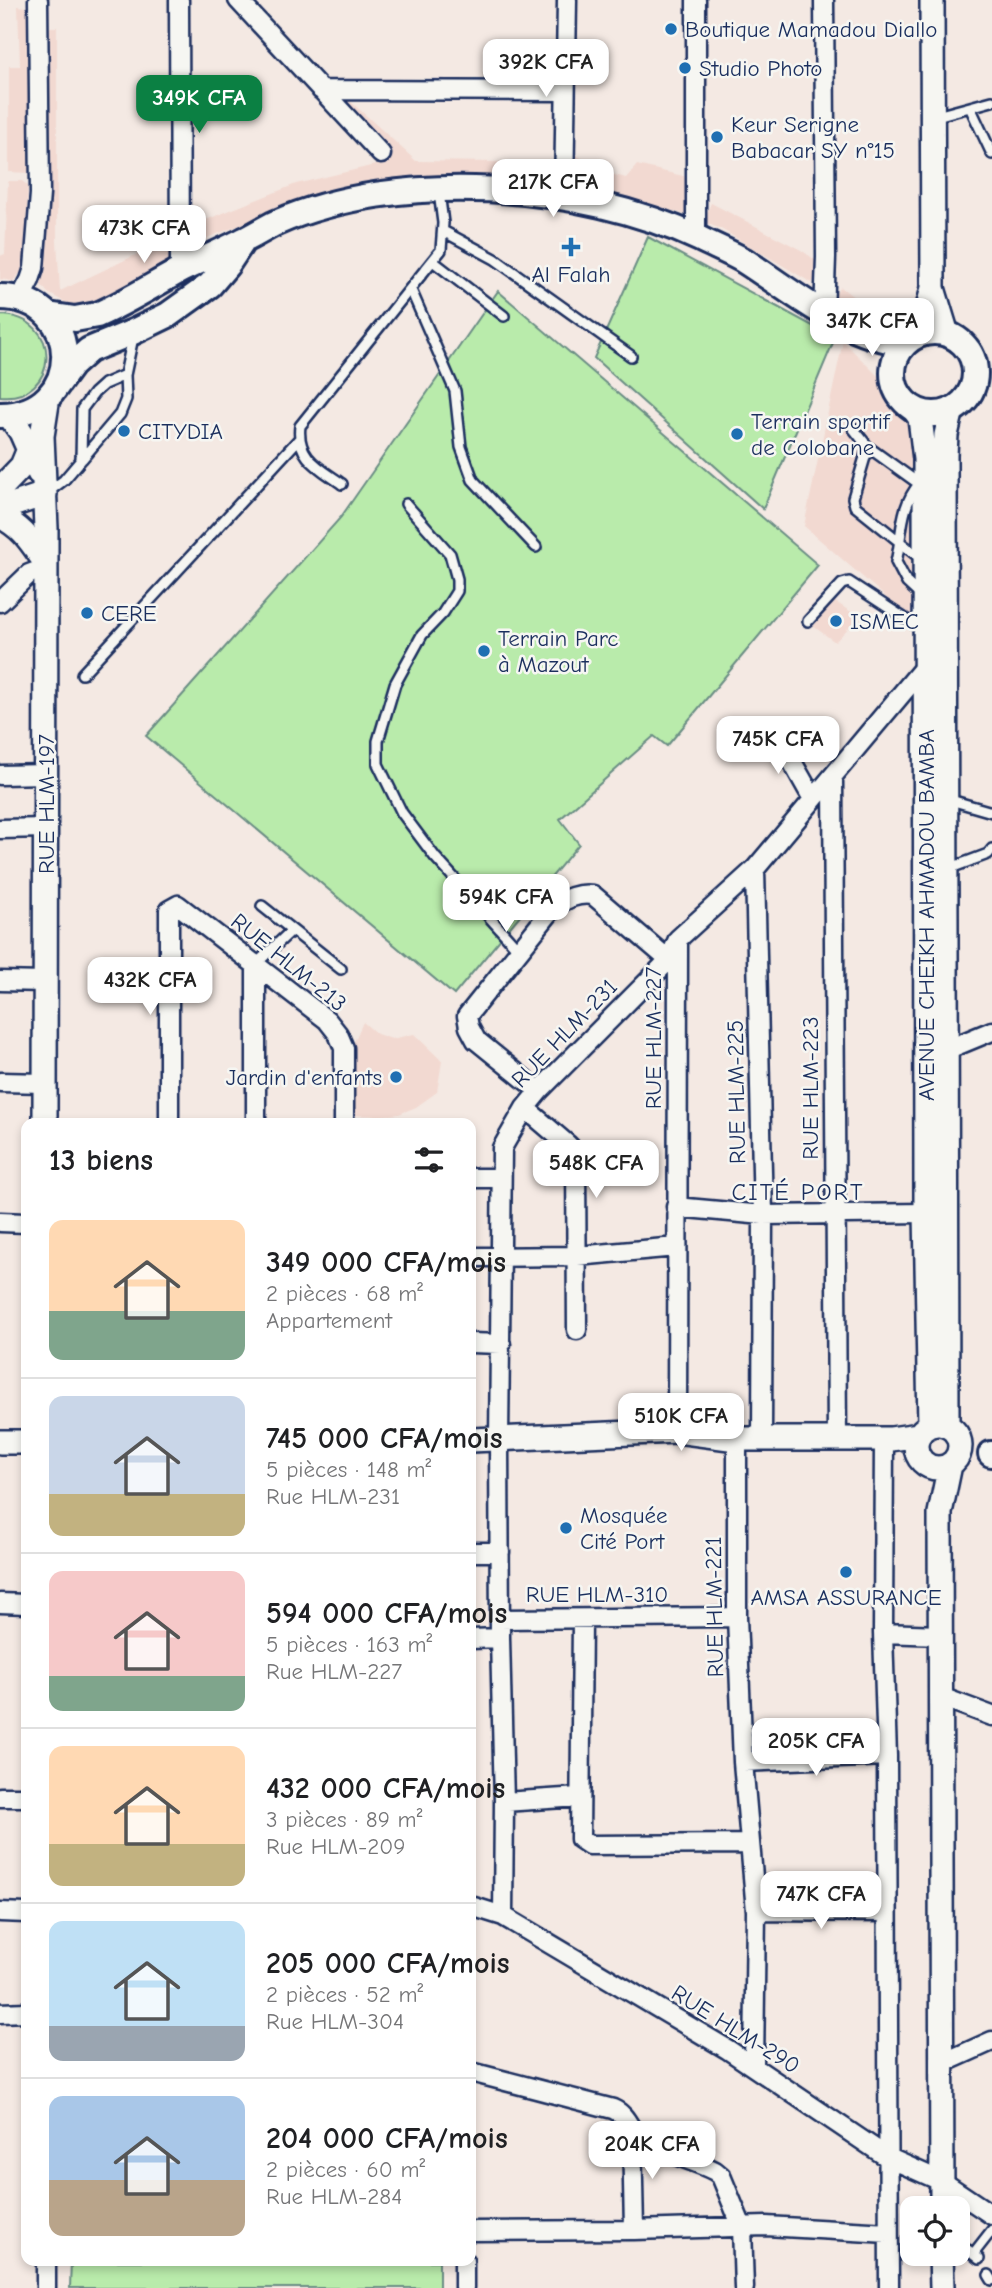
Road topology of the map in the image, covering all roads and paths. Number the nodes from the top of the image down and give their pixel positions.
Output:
1 (38, 0) edge
2 (179, 0) edge
3 (239, 0) edge
4 (567, 0) edge
5 (696, 0) edge
6 (824, 0) edge
7 (932, 0) edge
8 (321, 90) junction
9 (565, 91) junction
10 (992, 101) edge
11 (970, 107) junction
12 (933, 117) junction
13 (380, 154) dead end
14 (992, 154) edge
15 (438, 188) junction
16 (564, 198) junction
17 (443, 232) junction
18 (696, 237) junction
19 (243, 241) junction
20 (434, 262) junction
21 (180, 271) junction
22 (933, 288) junction
23 (411, 290) junction
24 (10, 298) edge
25 (48, 315) junction
26 (504, 316) dead end
27 (833, 320) junction
28 (134, 332) junction
29 (914, 339) junction
30 (955, 339) junction
31 (631, 356) dead end
32 (992, 357) edge
33 (125, 375) junction
34 (895, 387) junction
35 (52, 392) junction
36 (992, 392) edge
37 (958, 405) junction
38 (913, 408) junction
39 (4, 415) edge
40 (853, 428) dead end
41 (299, 439) junction
42 (868, 447) junction
43 (29, 450) junction
44 (81, 460) junction
45 (922, 483) junction
46 (342, 484) dead end
47 (0, 489) edge
48 (45, 490) junction
49 (406, 504) dead end
50 (0, 509) edge
51 (0, 516) edge
52 (901, 541) junction
53 (536, 547) dead end
54 (925, 562) junction
55 (45, 565) junction
56 (925, 600) junction
57 (0, 602) edge
58 (808, 621) dead end
59 (925, 632) junction
60 (925, 666) junction
61 (82, 674) dead end
62 (777, 735) dead end
63 (46, 774) junction
64 (0, 775) edge
65 (833, 778) junction
66 (813, 799) junction
67 (946, 799) junction
68 (992, 813) edge
69 (46, 828) junction
70 (0, 829) edge
71 (992, 849) edge
72 (755, 869) junction
73 (946, 869) junction
74 (262, 906) dead end
75 (292, 930) junction
76 (678, 939) junction
77 (519, 949) junction
78 (668, 960) junction
79 (256, 964) junction
80 (341, 969) dead end
81 (0, 981) edge
82 (45, 982) junction
83 (992, 1031) edge
84 (946, 1050) junction
85 (0, 1082) edge
86 (45, 1083) junction
87 (539, 1091) junction
88 (526, 1108) junction
89 (45, 1118) edge
90 (169, 1118) edge
91 (256, 1118) edge
92 (344, 1118) edge
93 (476, 1178) edge
94 (501, 1178) junction
95 (676, 1207) junction
96 (926, 1213) junction
97 (836, 1214) junction
98 (763, 1215) junction
99 (0, 1222) edge
100 (21, 1223) edge
101 (676, 1247) junction
102 (476, 1256) edge
103 (501, 1256) junction
104 (577, 1256) junction
105 (577, 1330) dead end
106 (476, 1343) edge
107 (501, 1344) junction
108 (677, 1431) junction
109 (934, 1434) junction
110 (737, 1439) junction
111 (762, 1439) junction
112 (837, 1439) junction
113 (887, 1439) junction
114 (476, 1440) edge
115 (499, 1440) junction
116 (0, 1442) edge
117 (21, 1442) edge
118 (991, 1454) edge
119 (945, 1464) junction
120 (476, 1552) edge
121 (500, 1552) junction
122 (0, 1603) edge
123 (21, 1604) edge
124 (737, 1617) junction
125 (500, 1619) junction
126 (582, 1620) junction
127 (883, 1633) junction
128 (940, 1635) junction
129 (500, 1638) junction
130 (476, 1639) edge
131 (941, 1698) junction
132 (992, 1716) edge
133 (887, 1756) junction
134 (743, 1762) junction
135 (0, 1797) edge
136 (21, 1797) edge
137 (579, 1797) junction
138 (504, 1802) junction
139 (749, 1844) junction
140 (476, 1908) edge
141 (756, 1911) junction
142 (0, 1912) edge
143 (886, 1912) junction
144 (21, 1913) edge
145 (503, 1916) junction
146 (21, 2012) edge
147 (0, 2013) edge
148 (992, 2041) edge
149 (943, 2063) junction
150 (754, 2067) junction
151 (476, 2073) edge
152 (632, 2133) junction
153 (887, 2157) junction
154 (943, 2182) junction
155 (942, 2196) edge
156 (992, 2216) edge
157 (742, 2227) junction
158 (634, 2230) junction
159 (992, 2230) edge
160 (476, 2231) edge
161 (888, 2233) junction
162 (970, 2254) edge
163 (46, 2266) edge
164 (464, 2266) edge
165 (941, 2266) edge
166 (46, 2288) edge
167 (464, 2288) edge
168 (744, 2288) edge
169 (889, 2288) edge
170 (942, 2288) edge

1 - 24 street
2 - 21 street
3 - 8 street
4 - 9 street
5 - 18 street
6 - 27 street
7 - 12 street
8 - 9 street
8 - 13 street
9 - 16 street
10 - 11 lane
11 - 12 lane
11 - 14 lane
12 - 22 street
15 - 16 main road
15 - 17 lane
15 - 19 main road
16 - 18 main road
17 - 20 lane
17 - 31 lane
18 - 27 main road
19 - 21 main road
19 - 28 main road
20 - 23 lane
20 - 26 lane
21 - 25 main road
22 - 29 street
22 - 30 street
23 - 41 lane
23 - 53 lane
24 - 25 main road
25 - 35 main road
27 - 29 main road
27 - 34 main road
28 - 33 lane
28 - 35 main road
29 - 30 main road
29 - 34 main road
30 - 32 main road
30 - 37 main road
33 - 44 lane
33 - 44 lane
34 - 38 main road
35 - 39 main road
35 - 48 street, RUE HLM-197
36 - 37 main road
37 - 38 main road
37 - 67 street, AVENUE CHEIKH AHMADOU BAMBA
38 - 45 street, AVENUE CHEIKH AHMADOU BAMBA
39 - 43 street
40 - 42 lane
41 - 46 lane
41 - 61 lane
42 - 45 lane
42 - 52 lane
43 - 47 street
43 - 48 street
44 - 48 lane
45 - 52 lane
45 - 54 street, AVENUE CHEIKH AHMADOU BAMBA
48 - 50 street
48 - 55 street, RUE HLM-197
49 - 77 lane
51 - 55 street
52 - 54 lane
52 - 56 lane
54 - 56 street, AVENUE CHEIKH AHMADOU BAMBA
55 - 57 street
55 - 63 street, RUE HLM-197
56 - 59 street, AVENUE CHEIKH AHMADOU BAMBA
58 - 59 lane
59 - 60 street, AVENUE CHEIKH AHMADOU BAMBA
60 - 65 street, RUE HLM-231
60 - 96 street, AVENUE CHEIKH AHMADOU BAMBA
62 - 66 street
63 - 64 street
63 - 69 street, RUE HLM-197
65 - 66 street, RUE HLM-231
65 - 97 street, RUE HLM-223
66 - 72 street, RUE HLM-231
67 - 68 lane
67 - 73 street, AVENUE CHEIKH AHMADOU BAMBA
69 - 70 street
69 - 82 street, RUE HLM-197
71 - 73 lane
72 - 76 street, RUE HLM-231
72 - 98 street, RUE HLM-225
73 - 84 street, AVENUE CHEIKH AHMADOU BAMBA
74 - 75 lane
75 - 79 lane
75 - 80 lane
76 - 78 street, RUE HLM-231
76 - 95 street, RUE HLM-227
77 - 78 street, RUE HLM-227
77 - 87 street, RUE HLM-227
78 - 87 street, RUE HLM-231
79 - 90 street, RUE HLM-213
79 - 91 street
79 - 92 street, RUE HLM-213
81 - 82 street
82 - 86 street, RUE HLM-197
83 - 84 street
84 - 109 street, AVENUE CHEIKH AHMADOU BAMBA
85 - 86 street
86 - 89 street, RUE HLM-197
87 - 88 street, RUE HLM-231
88 - 94 street, RUE HLM-231
88 - 104 street
93 - 94 street
94 - 103 street, RUE HLM-231
95 - 98 street
95 - 101 street, RUE HLM-227
96 - 97 street
96 - 109 street, AVENUE CHEIKH AHMADOU BAMBA
97 - 98 street
97 - 112 street, RUE HLM-223
98 - 111 street, RUE HLM-225
99 - 100 street
101 - 104 street
101 - 108 street, RUE HLM-227
102 - 103 street
103 - 104 street
103 - 107 street, RUE HLM-231
104 - 105 street
106 - 107 street
107 - 115 street, RUE HLM-231
108 - 110 street
108 - 115 street
109 - 113 street
109 - 118 street
109 - 119 street
109 - 119 street
110 - 111 street
110 - 124 street, RUE HLM-221
111 - 112 street
112 - 113 street
113 - 127 street
114 - 115 street
115 - 121 street, RUE HLM-231
116 - 117 street
118 - 119 street
119 - 128 street
120 - 121 street
121 - 125 street, RUE HLM-231
122 - 123 street
124 - 126 street, RUE HLM-310
124 - 134 street, RUE HLM-221
125 - 126 street, RUE HLM-310
125 - 129 street, RUE HLM-231
126 - 137 street
127 - 128 street
127 - 133 street
128 - 131 street
129 - 130 street
129 - 138 street, RUE HLM-231
131 - 132 street
131 - 149 street
133 - 134 street
133 - 143 street
134 - 139 street, RUE HLM-221
135 - 136 street
137 - 138 street
137 - 139 street
138 - 145 street, RUE HLM-231
139 - 141 street, RUE HLM-221
140 - 145 street, RUE HLM-290
141 - 143 street
141 - 150 street, RUE HLM-221
142 - 144 street
143 - 153 street
145 - 150 street, RUE HLM-290
146 - 147 street
148 - 149 street
149 - 154 street
150 - 153 street, RUE HLM-290
151 - 152 street
152 - 157 street
152 - 158 street
153 - 154 street, RUE HLM-290
153 - 161 street
154 - 155 street
154 - 156 street, RUE HLM-290
157 - 158 street
157 - 161 street
157 - 168 street
158 - 160 street
159 - 162 lane
161 - 169 street
163 - 166 street
164 - 167 street
165 - 170 street

